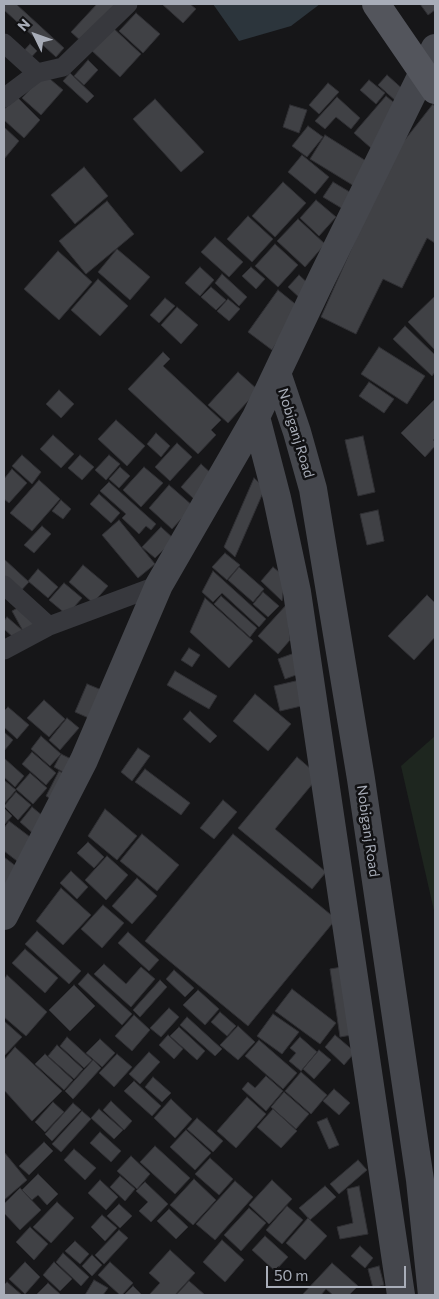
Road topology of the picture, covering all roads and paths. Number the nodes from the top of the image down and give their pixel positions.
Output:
1 (128, 4) edge
2 (376, 4) edge
3 (4, 43) edge
4 (431, 70) edge
5 (37, 73) junction
6 (4, 98) edge
7 (277, 373) junction
8 (256, 417) junction
9 (4, 585) edge
10 (159, 585) junction
11 (50, 626) junction
12 (4, 650) edge
13 (4, 916) edge
14 (401, 1295) edge
15 (432, 1295) edge

1 - 5 street
2 - 4 main road
3 - 5 street
4 - 7 main road
5 - 6 street
7 - 8 main road
7 - 15 main road, Nobiganj Road
8 - 10 main road
8 - 14 main road
9 - 11 street
10 - 11 street
10 - 13 main road
11 - 12 street

